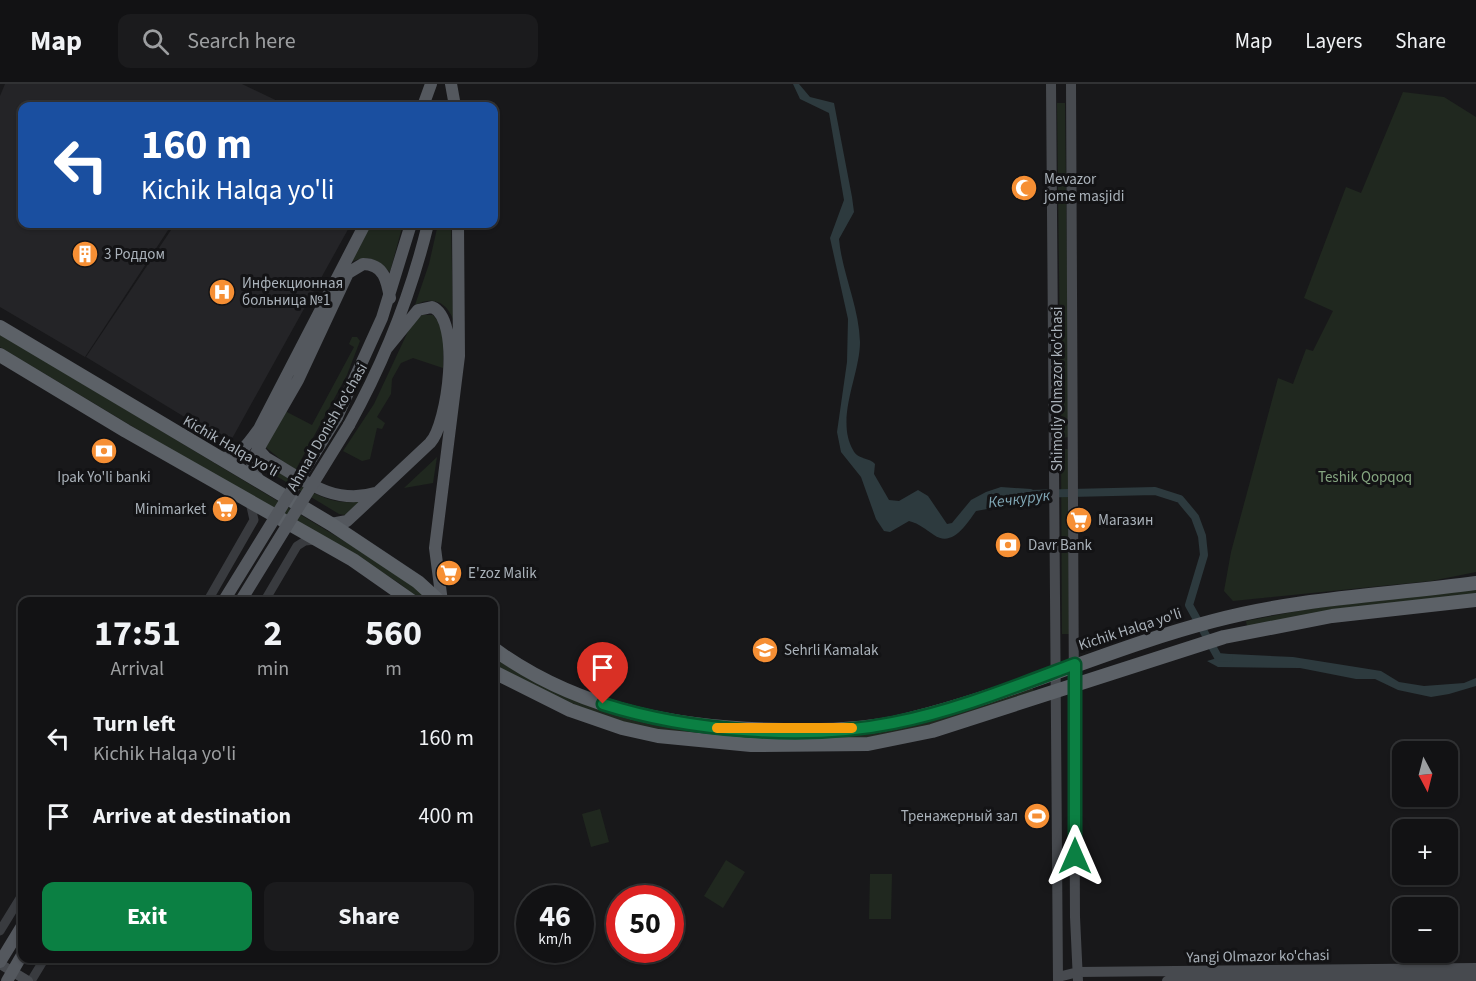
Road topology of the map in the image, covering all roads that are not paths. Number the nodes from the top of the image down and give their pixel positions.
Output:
1 (433, 84) edge
2 (451, 84) edge
3 (1052, 84) edge
4 (1071, 84) edge
5 (425, 102) edge
6 (432, 102) edge
7 (449, 102) edge
8 (454, 102) edge
9 (363, 228) edge
10 (410, 228) edge
11 (427, 228) edge
12 (458, 228) edge
13 (390, 298) junction
14 (0, 327) edge
15 (387, 348) junction
16 (0, 355) edge
17 (452, 420) junction
18 (259, 429) junction
19 (258, 449) junction
20 (216, 457) junction
21 (260, 482) junction
22 (378, 493) junction
23 (248, 500) junction
24 (331, 524) junction
25 (320, 541) junction
26 (1476, 583) edge
27 (210, 597) edge
28 (226, 597) edge
29 (243, 597) edge
30 (267, 597) edge
31 (405, 597) edge
32 (435, 597) edge
33 (440, 597) edge
34 (1476, 600) edge
35 (498, 652) edge
36 (1075, 664) junction
37 (1058, 671) junction
38 (498, 674) edge
39 (1075, 684) junction
40 (1057, 690) junction
41 (18, 902) edge
42 (0, 931) edge
43 (18, 933) edge
44 (18, 962) edge
45 (0, 963) edge
46 (42, 963) edge
47 (1476, 968) edge
48 (1077, 978) edge
49 (1476, 978) edge
50 (1058, 979) edge
51 (7, 981) edge
52 (29, 981) edge
53 (1167, 981) edge

1 - 5 main road
1 - 6 main road
2 - 7 main road
2 - 8 main road
3 - 37 main road, Shimoliy Olmazor ko'chasi
4 - 36 main road, Shimoliy Olmazor ko'chasi
9 - 18 main road
10 - 13 main road, Ahmad Donish ko'chasi
11 - 15 main road, Ahmad Donish ko'chasi
12 - 17 main road
13 - 19 main road
13 - 28 main road, Ahmad Donish ko'chasi, bridge
14 - 20 highway, Kichik Halqa yo'li
15 - 22 main road
15 - 29 main road, Ahmad Donish ko'chasi, bridge
16 - 23 highway
17 - 22 main road
17 - 33 main road
18 - 19 main road
18 - 20 main road
19 - 21 main road
19 - 22 main road
20 - 21 highway, Kichik Halqa yo'li
21 - 24 highway, Kichik Halqa yo'li
22 - 24 main road
23 - 25 highway
23 - 27 street
24 - 32 highway, Kichik Halqa yo'li
25 - 30 street
25 - 31 highway
26 - 36 highway, Kichik Halqa yo'li
34 - 39 highway
35 - 37 highway, Kichik Halqa yo'li
36 - 37 highway, Kichik Halqa yo'li
36 - 39 main road, Shimoliy Olmazor ko'chasi
37 - 40 main road, Shimoliy Olmazor ko'chasi
38 - 40 highway
39 - 40 highway
39 - 48 main road, Shimoliy Olmazor ko'chasi
40 - 50 main road, Shimoliy Olmazor ko'chasi
41 - 42 street
43 - 45 main road
44 - 51 main road, bridge
45 - 52 main road
46 - 52 street
47 - 48 main road, Yangi Olmazor ko'chasi
48 - 50 main road, Yangi Olmazor ko'chasi
49 - 53 main road, Yangi Olmazor ko'chasi

